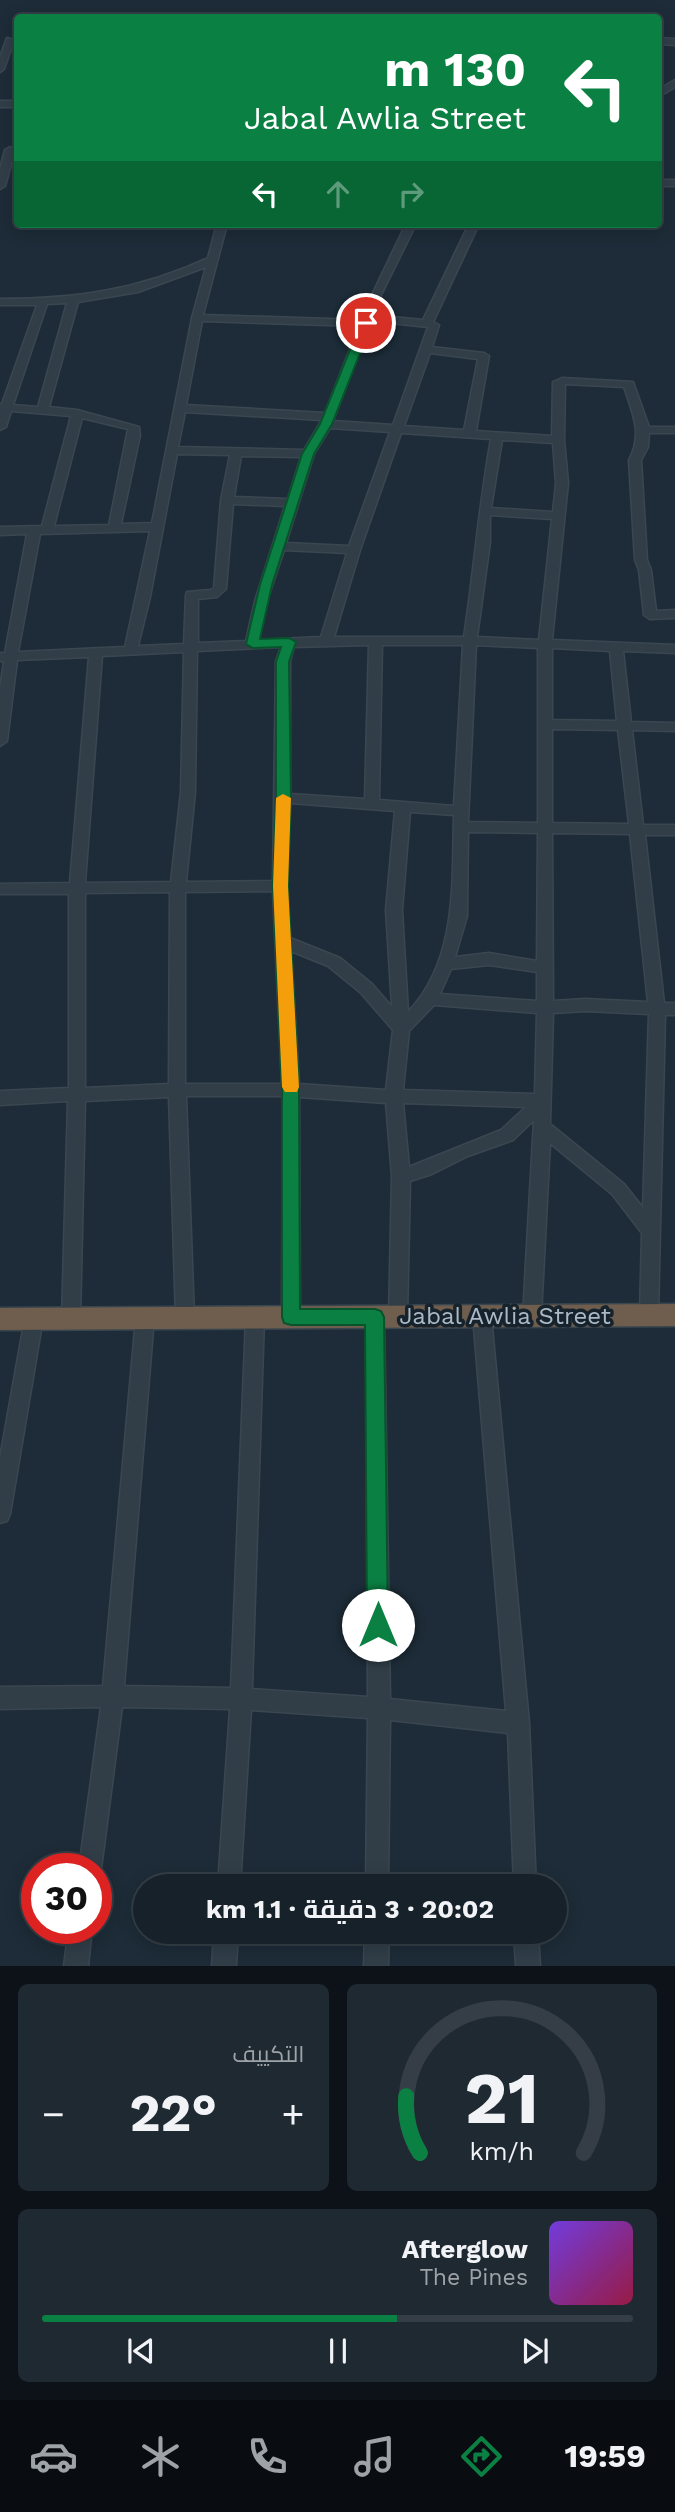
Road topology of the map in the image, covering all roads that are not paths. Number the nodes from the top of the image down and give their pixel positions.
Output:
1 (9, 40) edge
2 (0, 69) edge
3 (9, 150) edge
4 (0, 186) edge
5 (221, 228) edge
6 (409, 228) edge
7 (472, 228) edge
8 (212, 260) junction
9 (73, 301) junction
10 (0, 302) edge
11 (43, 302) junction
12 (197, 318) junction
13 (365, 320) junction
14 (427, 324) junction
15 (425, 349) junction
16 (4, 407) edge
17 (179, 408) junction
18 (43, 409) junction
19 (77, 413) junction
20 (327, 420) junction
21 (0, 427) edge
22 (397, 429) junction
23 (644, 430) junction
24 (675, 430) edge
25 (469, 435) junction
26 (497, 437) junction
27 (558, 440) junction
28 (171, 450) junction
29 (236, 453) junction
30 (308, 454) junction
31 (227, 500) junction
32 (292, 503) junction
33 (484, 511) junction
34 (557, 516) junction
35 (115, 526) junction
36 (157, 527) junction
37 (0, 531) edge
38 (40, 531) junction
39 (279, 546) junction
40 (354, 550) junction
41 (675, 614) edge
42 (326, 641) junction
43 (376, 641) junction
44 (470, 641) junction
45 (289, 642) junction
46 (253, 644) junction
47 (545, 645) junction
48 (191, 646) junction
49 (616, 648) junction
50 (131, 649) junction
51 (675, 649) edge
52 (96, 652) junction
53 (5, 657) edge
54 (545, 724) junction
55 (624, 727) junction
56 (675, 727) edge
57 (0, 741) edge
58 (284, 798) junction
59 (372, 805) junction
60 (403, 807) junction
61 (460, 811) junction
62 (461, 827) junction
63 (545, 829) junction
64 (636, 830) junction
65 (675, 830) edge
66 (280, 886) junction
67 (77, 887) junction
68 (178, 887) junction
69 (0, 889) edge
70 (283, 941) junction
71 (445, 964) junction
72 (545, 968) junction
73 (430, 999) junction
74 (657, 1007) junction
75 (545, 1008) junction
76 (675, 1009) edge
77 (401, 1029) junction
78 (177, 1090) junction
79 (291, 1090) junction
80 (77, 1094) junction
81 (394, 1096) junction
82 (0, 1098) edge
83 (543, 1101) junction
84 (542, 1127) junction
85 (401, 1177) junction
86 (652, 1232) junction
87 (662, 1315) edge
88 (531, 1316) junction
89 (291, 1317) junction
90 (386, 1317) junction
91 (482, 1317) junction
92 (34, 1318) junction
93 (145, 1318) junction
94 (185, 1318) junction
95 (255, 1318) junction
96 (0, 1319) edge
97 (71, 1319) junction
98 (0, 1514) edge
99 (114, 1696) junction
100 (0, 1698) edge
101 (241, 1699) junction
102 (379, 1709) junction
103 (519, 1723) junction
104 (92, 1853) edge
105 (230, 1874) edge
106 (377, 1874) edge
107 (525, 1874) edge
108 (79, 1944) edge
109 (225, 1944) edge
110 (377, 1944) edge
111 (527, 1944) edge
112 (76, 1966) edge
113 (224, 1966) edge
114 (376, 1966) edge
115 (528, 1966) edge

1 - 2 street
3 - 4 street
5 - 8 street
6 - 13 street
7 - 14 street
8 - 9 street
8 - 12 street
9 - 11 street
9 - 18 street
10 - 11 street
11 - 16 street
12 - 13 street
12 - 17 street
13 - 14 street
13 - 20 street
14 - 15 street
15 - 22 street
15 - 25 street
16 - 18 street
16 - 21 street
17 - 20 street
17 - 28 street
18 - 19 street
19 - 35 street
19 - 38 street
20 - 22 street
20 - 30 street
22 - 25 street
22 - 40 street
23 - 24 street
23 - 27 street
23 - 41 street
25 - 26 street
26 - 27 street
26 - 33 street
27 - 34 street
28 - 29 street
28 - 36 street
29 - 30 street
29 - 31 street
30 - 32 street
31 - 32 street
31 - 48 street
32 - 39 street
33 - 34 street
33 - 44 street
34 - 47 street
35 - 36 street
35 - 38 street
36 - 50 street
37 - 38 street
38 - 53 street
39 - 40 street
39 - 46 street
40 - 42 street
42 - 43 street
42 - 45 street
43 - 44 street
43 - 59 street
44 - 47 street
44 - 61 street
45 - 46 street
45 - 58 street
46 - 48 street
47 - 49 street
47 - 54 street
48 - 50 street
48 - 68 street
49 - 51 street
49 - 55 street
50 - 52 street
52 - 53 street
52 - 67 street
53 - 57 street
54 - 55 street
54 - 63 street
55 - 56 street
55 - 64 street
58 - 59 street
58 - 66 street
59 - 60 street
60 - 61 street
60 - 77 street
61 - 62 street
62 - 63 street
62 - 71 street
63 - 64 street
63 - 72 street
64 - 65 street
64 - 74 street
66 - 68 street
66 - 70 street
67 - 68 street
67 - 69 street
67 - 80 street
68 - 78 street
70 - 77 street
70 - 79 street
71 - 72 street
71 - 73 street
72 - 75 street
73 - 75 street
73 - 77 street
74 - 75 street
74 - 76 street
74 - 86 street
75 - 83 street
77 - 81 street
78 - 79 street
78 - 80 street
78 - 94 street
79 - 81 street
79 - 89 street
80 - 82 street
80 - 97 street
81 - 83 street
81 - 85 street
83 - 84 street
83 - 85 street
84 - 86 street
84 - 88 street
85 - 90 street
86 - 87 street
87 - 88 highway, Jabal Awlia Street
88 - 91 highway, Jabal Awlia Street
89 - 90 highway, Jabal Awlia Street
89 - 95 highway, Jabal Awlia Street
90 - 91 highway, Jabal Awlia Street
90 - 102 street
91 - 103 street
92 - 96 highway, Jabal Awlia Street
92 - 97 highway, Jabal Awlia Street
92 - 98 street
93 - 94 highway, Jabal Awlia Street
93 - 97 highway, Jabal Awlia Street
93 - 99 street
94 - 95 highway, Jabal Awlia Street
95 - 101 street
99 - 100 street
99 - 101 street
99 - 104 street
101 - 102 street
101 - 105 street
102 - 103 street
102 - 106 street
103 - 107 street
108 - 112 street
109 - 113 street
110 - 114 street
111 - 115 street

